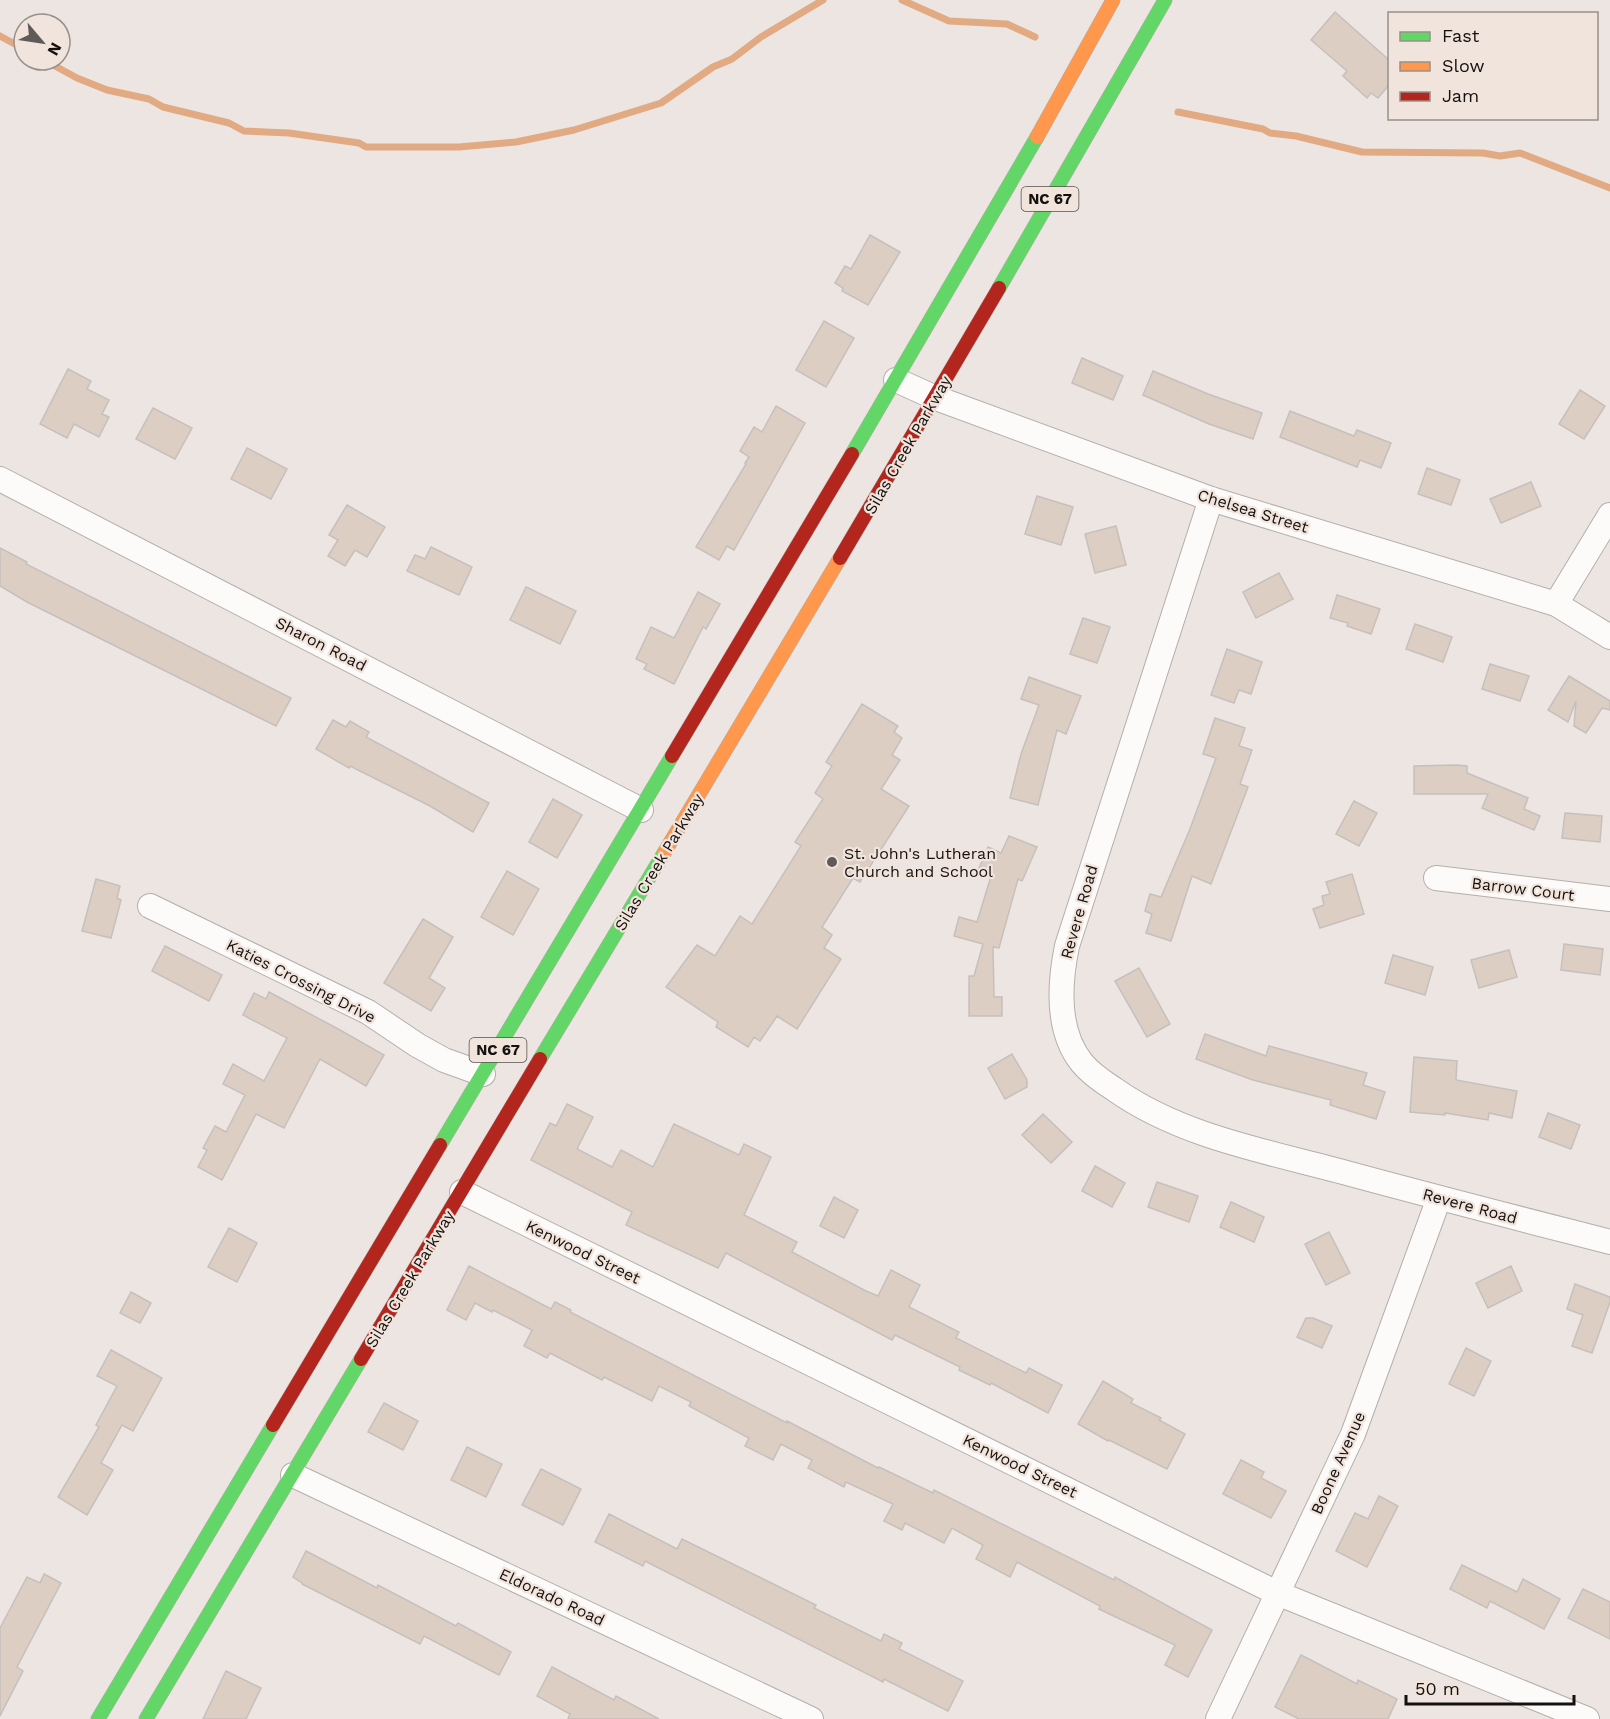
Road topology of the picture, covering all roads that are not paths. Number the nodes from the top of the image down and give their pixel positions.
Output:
1 (1113, 0) edge
2 (1165, 0) edge
3 (896, 380) junction
4 (936, 398) junction
5 (0, 479) edge
6 (1211, 499) junction
7 (1610, 515) edge
8 (1556, 604) junction
9 (1610, 637) edge
10 (641, 810) junction
11 (1436, 878) dead end
12 (1610, 900) edge
13 (150, 906) dead end
14 (483, 1074) junction
15 (462, 1192) junction
16 (1439, 1198) junction
17 (1610, 1242) edge
18 (293, 1474) junction
19 (1277, 1593) junction
20 (98, 1719) edge
21 (146, 1719) edge
22 (811, 1719) edge
23 (1218, 1719) edge
24 (1587, 1719) edge

1 - 3 main road, NC 67
2 - 4 main road, Silas Creek Parkway / NC 67
3 - 4 street, Chelsea Street
3 - 10 main road, NC 67
4 - 6 street, Chelsea Street
4 - 15 main road, Silas Creek Parkway / NC 67
5 - 10 street, Sharon Road
6 - 8 street, Chelsea Street
6 - 16 street, Revere Road
7 - 8 street
8 - 9 street, Chelsea Street
10 - 14 main road, NC 67
11 - 12 street, Barrow Court
13 - 14 street, Katies Crossing Drive
14 - 20 main road, NC 67
15 - 18 main road, Silas Creek Parkway / NC 67
15 - 19 street, Kenwood Street
16 - 17 street, Revere Road
16 - 19 street, Boone Avenue
18 - 21 main road, Silas Creek Parkway / NC 67
18 - 22 street, Eldorado Road
19 - 23 street, Boone Avenue
19 - 24 street, Kenwood Street

